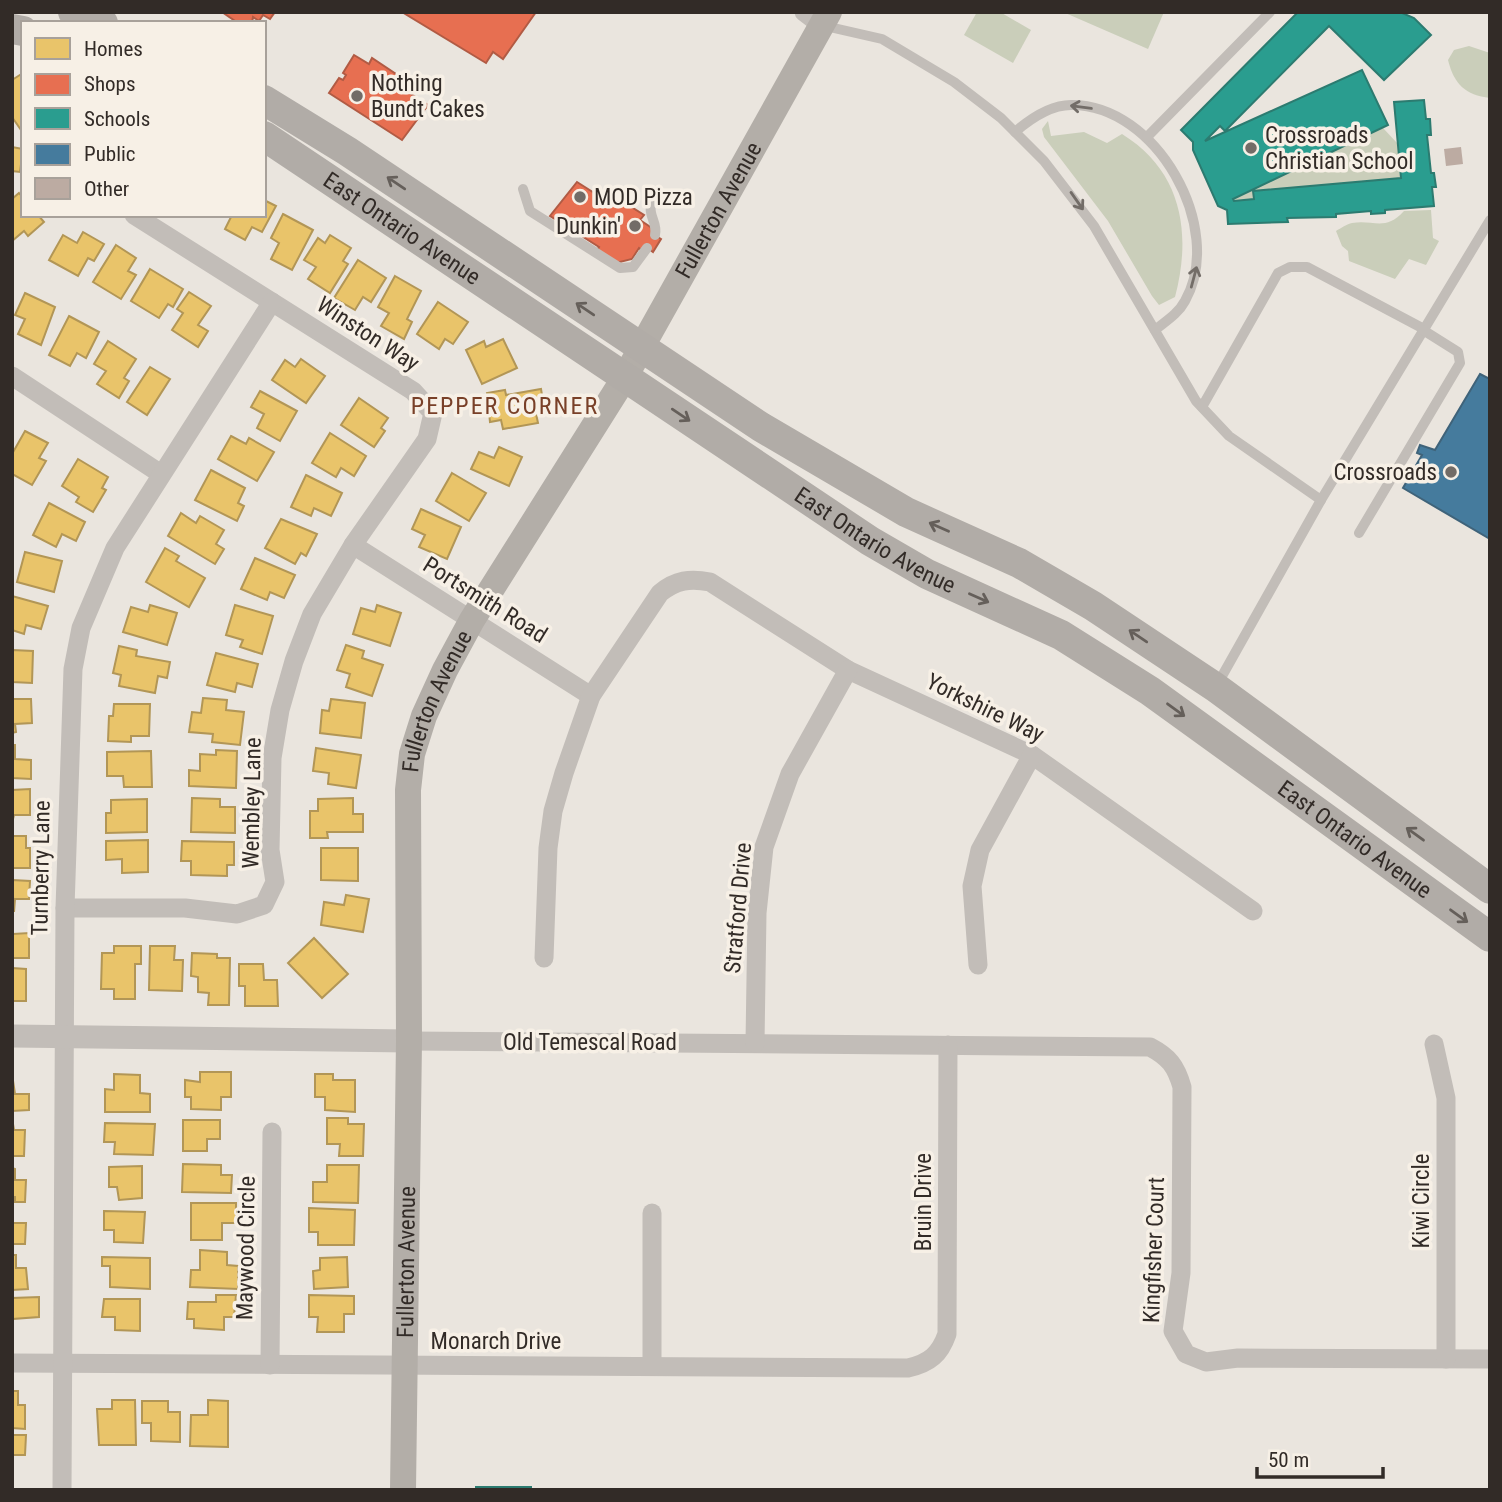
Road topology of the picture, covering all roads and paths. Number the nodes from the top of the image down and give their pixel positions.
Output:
1 (73, 12) edge
2 (1270, 12) edge
3 (818, 17) edge
4 (98, 21) edge
5 (266, 101) edge
6 (1015, 132) junction
7 (266, 137) edge
8 (1147, 137) junction
9 (523, 189) dead end
10 (651, 204) dead end
11 (137, 217) edge
12 (1490, 220) edge
13 (655, 235) dead end
14 (647, 248) dead end
15 (272, 302) junction
16 (1424, 329) junction
17 (1155, 330) junction
18 (642, 347) junction
19 (12, 376) edge
20 (625, 377) junction
21 (1202, 407) junction
22 (433, 413) joint
23 (161, 474) junction
24 (1321, 500) junction
25 (1359, 533) dead end
26 (353, 545) junction
27 (472, 620) junction
28 (848, 670) junction
29 (1220, 680) junction
30 (591, 696) junction
31 (1032, 755) junction
32 (1490, 889) edge
33 (65, 908) junction
34 (1253, 911) dead end
35 (1490, 937) edge
36 (544, 958) dead end
37 (978, 965) dead end
38 (12, 1037) edge
39 (64, 1037) junction
40 (410, 1041) junction
41 (755, 1044) junction
42 (1434, 1044) dead end
43 (948, 1045) junction
44 (1165, 1055) joint
45 (272, 1132) dead end
46 (652, 1213) dead end
47 (935, 1357) joint
48 (1446, 1359) junction
49 (1490, 1359) edge
50 (12, 1363) edge
51 (62, 1363) junction
52 (270, 1365) junction
53 (404, 1365) junction
54 (652, 1366) junction
55 (62, 1490) edge
56 (403, 1490) edge

1 - 4 main road
2 - 8 lane
3 - 6 lane
3 - 18 main road, Fullerton Avenue
18 -> 5 main road, East Ontario Avenue
8 -> 6 lane
6 -> 17 lane
7 - 20 main road, East Ontario Avenue
17 -> 8 lane
9 - 14 lane
10 - 13 lane
11 - 15 street, Winston Way
12 - 16 lane
15 - 22 street, Winston Way
15 - 23 street, Turnberry Lane
16 - 21 lane
16 - 24 lane
16 - 25 lane
17 - 21 lane
18 - 20 main road, Fullerton Avenue
29 -> 18 main road, East Ontario Avenue
19 - 23 street
20 - 27 main road, Fullerton Avenue
20 -> 35 main road, East Ontario Avenue
21 - 24 lane
22 - 26 street, Wembley Lane
23 - 33 street, Turnberry Lane
24 - 29 lane
26 - 27 street, Portsmith Road
26 - 33 street, Wembley Lane
27 - 30 street, Portsmith Road
27 - 40 main road, Fullerton Avenue
28 - 30 street, Yorkshire Way
28 - 31 street, Yorkshire Way
28 - 41 street, Stratford Drive
32 -> 29 main road, East Ontario Avenue
30 - 36 street
31 - 34 street, Yorkshire Way
31 - 37 street
33 - 39 street, Turnberry Lane
38 - 39 street, Old Temescal Road
39 - 40 street, Old Temescal Road
39 - 51 street, Turnberry Lane
40 - 41 street, Old Temescal Road
40 - 53 main road, Fullerton Avenue
41 - 43 street, Old Temescal Road
42 - 48 street, Kiwi Circle
43 - 44 street, Old Temescal Road
43 - 47 street, Bruin Drive
44 - 48 street, Kingfisher Court
45 - 52 street, Maywood Circle
46 - 54 street
47 - 54 street, Monarch Drive
48 - 49 street, Kingfisher Court
50 - 51 street, Monarch Drive
51 - 52 street, Monarch Drive
51 - 55 street, Turnberry Lane
52 - 53 street, Monarch Drive
53 - 54 street, Monarch Drive
53 - 56 main road, Fullerton Avenue

